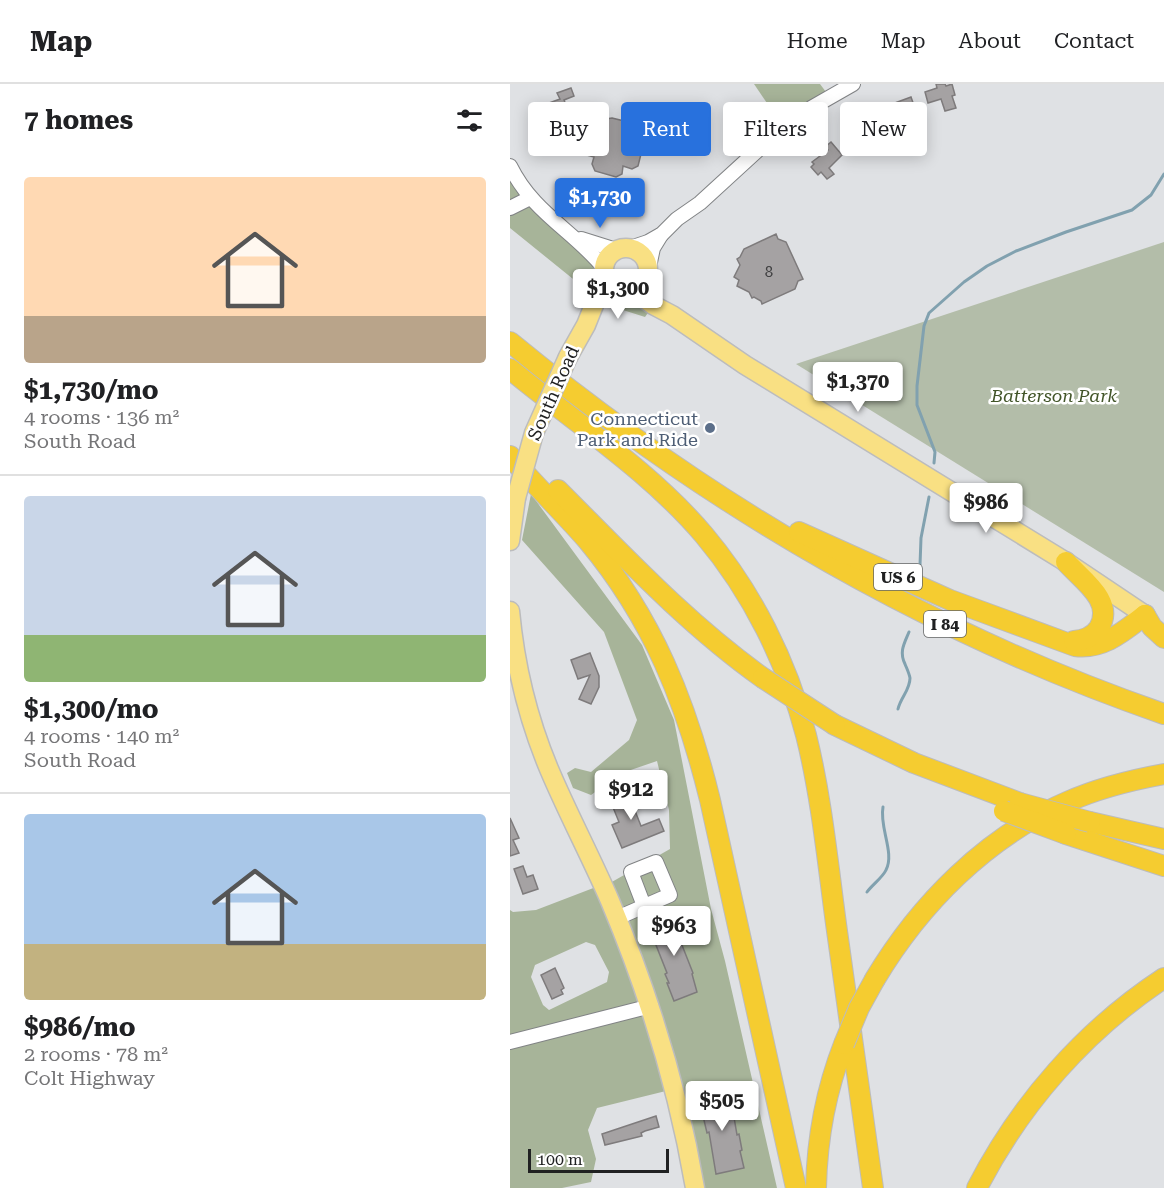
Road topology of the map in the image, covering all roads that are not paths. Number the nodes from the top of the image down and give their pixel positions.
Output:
1 (853, 84) edge
2 (510, 166) edge
3 (530, 198) junction
4 (510, 208) edge
5 (662, 234) junction
6 (576, 238) junction
7 (623, 249) junction
8 (606, 275) junction
9 (639, 283) junction
10 (589, 318) junction
11 (510, 342) edge
12 (510, 369) edge
13 (510, 441) edge
14 (510, 456) edge
15 (738, 509) junction
16 (510, 542) edge
17 (1066, 562) junction
18 (510, 611) edge
19 (1145, 615) junction
20 (1164, 621) edge
21 (511, 631) edge
22 (1164, 638) edge
23 (1060, 641) junction
24 (1164, 714) edge
25 (1164, 774) edge
26 (1012, 807) junction
27 (1164, 840) edge
28 (1164, 866) edge
29 (644, 906) dead end
30 (617, 918) junction
31 (1164, 978) edge
32 (651, 1006) junction
33 (510, 1042) edge
34 (695, 1188) edge
35 (796, 1188) edge
36 (816, 1188) edge
37 (873, 1188) edge
38 (977, 1188) edge

1 - 5 street
2 - 3 street
3 - 4 street
3 - 6 street
5 - 7 street
5 - 9 street
6 - 7 street
6 - 8 street
7 - 8 main road
7 - 9 main road
8 - 9 main road
8 - 10 main road, South Road
9 - 10 main road, South Road
9 - 17 main road
10 - 16 main road, South Road, bridge
11 - 15 highway, I 84
12 - 37 highway
13 - 26 highway, bridge
14 - 35 highway
15 - 23 highway, US 6
15 - 24 highway, I 84
17 - 19 main road
17 - 23 highway
18 - 21 main road
19 - 20 highway
19 - 22 highway
19 - 23 highway, US 6
21 - 30 main road
25 - 36 highway, bridge
26 - 27 highway, bridge
26 - 28 highway, bridge
29 - 30 street
30 - 32 main road
31 - 38 highway
32 - 33 street
32 - 34 main road

